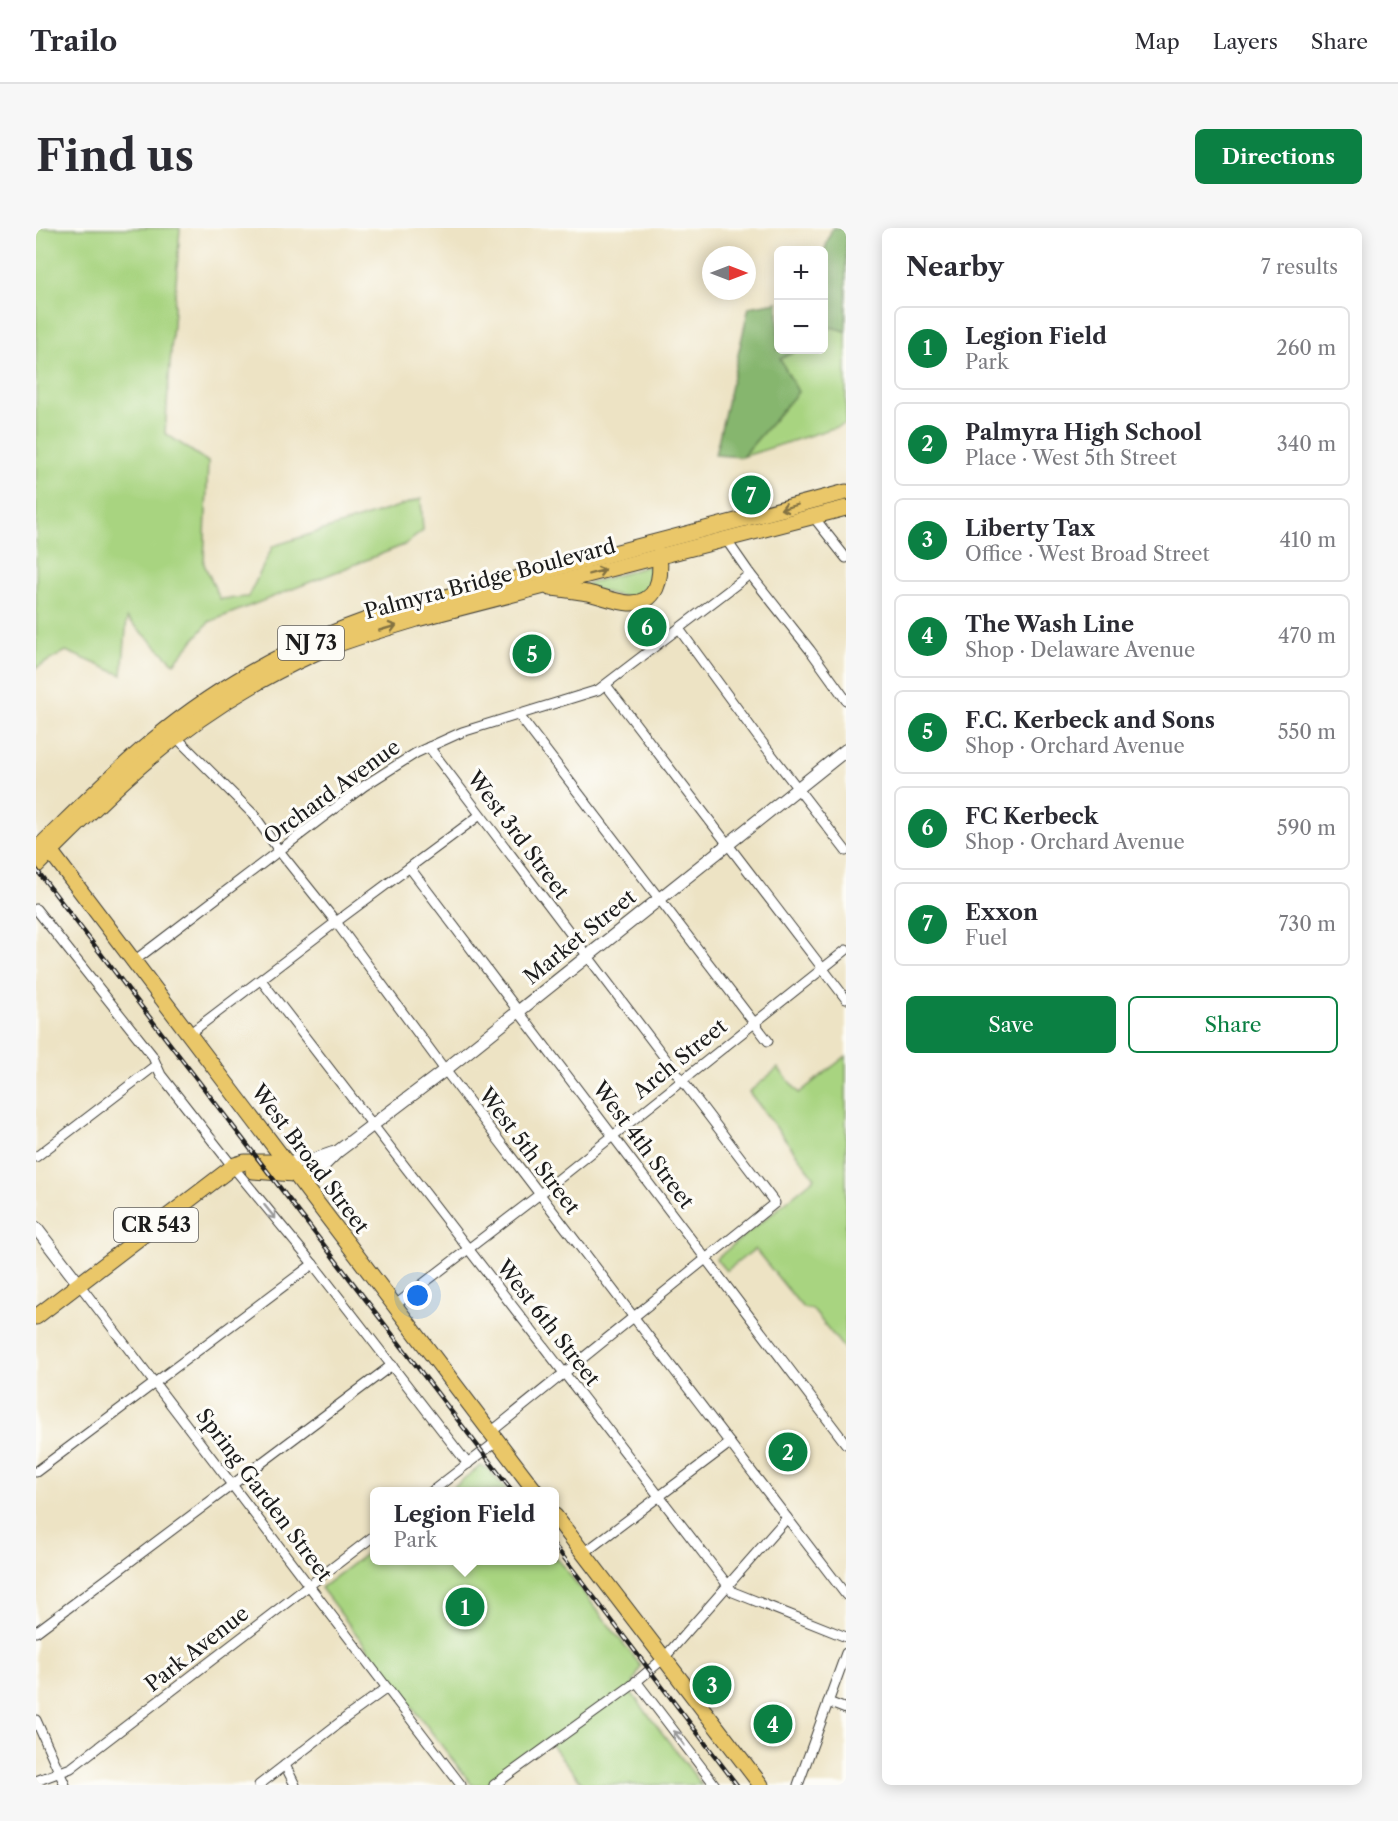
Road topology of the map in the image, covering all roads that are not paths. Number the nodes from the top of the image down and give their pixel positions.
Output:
1 (846, 492) edge
2 (846, 508) edge
3 (812, 515) junction
4 (725, 538) junction
5 (659, 555) junction
6 (846, 558) edge
7 (750, 574) junction
8 (541, 587) junction
9 (679, 629) junction
10 (606, 685) junction
11 (846, 700) edge
12 (518, 714) junction
13 (176, 737) junction
14 (429, 747) junction
15 (846, 750) edge
16 (798, 789) junction
17 (480, 815) junction
18 (728, 844) junction
19 (43, 851) edge
20 (846, 851) edge
21 (280, 852) junction
22 (36, 866) edge
23 (410, 868) junction
24 (660, 898) junction
25 (36, 909) edge
26 (336, 922) junction
27 (846, 950) edge
28 (587, 956) junction
29 (134, 961) junction
30 (823, 968) junction
31 (261, 980) junction
32 (846, 999) edge
33 (519, 1011) junction
34 (755, 1023) junction
35 (189, 1034) junction
36 (768, 1041) dead end
37 (156, 1065) junction
38 (445, 1070) junction
39 (682, 1081) junction
40 (373, 1124) junction
41 (613, 1136) junction
42 (36, 1157) edge
43 (233, 1167) junction
44 (290, 1168) junction
45 (540, 1194) junction
46 (36, 1228) edge
47 (468, 1248) junction
48 (706, 1259) junction
49 (313, 1264) junction
50 (79, 1284) junction
51 (394, 1306) junction
52 (36, 1317) edge
53 (634, 1317) junction
54 (392, 1365) junction
55 (564, 1373) junction
56 (154, 1384) junction
57 (494, 1437) junction
58 (730, 1443) junction
59 (846, 1444) edge
60 (468, 1464) junction
61 (36, 1472) edge
62 (232, 1485) junction
63 (436, 1487) edge
64 (533, 1487) edge
65 (659, 1496) junction
66 (787, 1518) junction
67 (559, 1521) edge
68 (370, 1539) edge
69 (584, 1553) junction
70 (728, 1585) junction
71 (309, 1586) junction
72 (846, 1595) edge
73 (36, 1632) edge
74 (846, 1637) edge
75 (846, 1653) edge
76 (664, 1658) junction
77 (636, 1681) junction
78 (387, 1688) junction
79 (828, 1702) junction
80 (846, 1709) edge
81 (36, 1720) edge
82 (285, 1765) junction
83 (59, 1774) junction
84 (36, 1781) edge
85 (65, 1785) edge
86 (259, 1785) edge
87 (295, 1785) edge
88 (461, 1785) edge
89 (494, 1785) edge
90 (715, 1785) edge
91 (760, 1785) edge
92 (798, 1785) edge

1 -> 19 main road, Palmyra Bridge Boulevard / NJ 73
2 - 3 main road, Palmyra Bridge Boulevard / NJ 73
3 - 4 main road, Palmyra Bridge Boulevard / NJ 73
3 - 6 street
4 - 5 main road, Palmyra Bridge Boulevard / NJ 73
4 - 7 street
8 -> 5 main road, Palmyra Bridge Boulevard / NJ 73
5 - 8 main road
7 - 9 street, Orchard Avenue
7 - 11 street
13 -> 8 main road, Palmyra Bridge Boulevard / NJ 73
9 - 10 street, Orchard Avenue
9 - 16 street
10 - 12 street, Orchard Avenue
10 - 18 street
12 - 14 street, Orchard Avenue
12 - 24 street
13 - 19 main road, Palmyra Bridge Boulevard / NJ 73
13 - 21 street, West 5th Street
14 - 17 street, West 3rd Street
14 - 21 street, Orchard Avenue
15 - 16 street, Market Street
16 - 18 street, Market Street
16 - 20 street
17 - 23 street
17 - 28 street, West 3rd Street
18 - 24 street, Market Street
18 - 30 street
19 - 22 main road, Palmyra Bridge Boulevard / NJ 73
19 - 29 main road, West Broad Street
21 - 26 street, West 5th Street
21 - 29 street, Orchard Avenue
23 - 26 street
23 - 33 street, West 4th Street
24 - 28 street, Market Street
24 - 34 street
25 - 37 street
26 - 31 street
26 - 38 street, West 5th Street
27 - 30 street, Arch Street
28 - 33 street, Market Street
28 - 39 street, West 3rd Street
29 - 35 main road, West Broad Street
30 - 32 street
30 - 34 street, Arch Street
31 - 35 street
31 - 40 street, West 6th Street
33 - 38 street, Market Street
33 - 41 street, West 4th Street
34 - 36 street
34 - 39 street, Arch Street
35 - 44 main road, West Broad Street
37 - 42 street
37 - 43 street
38 - 40 street, Market Street
38 - 45 street, West 5th Street
39 - 41 street, Arch Street
39 - 48 street, West 3rd Street
40 - 44 street, Market Street
40 - 47 street, West 6th Street
41 - 45 street, Arch Street
41 - 48 street, West 4th Street
43 - 44 main road, CR 543
43 -> 49 street
43 - 50 main road, CR 543
44 - 51 main road, West Broad Street
45 - 47 street, Arch Street
45 - 53 street, West 5th Street
46 - 50 street, Spring Garden Street
47 - 51 street, Arch Street
47 - 55 street, West 6th Street
48 - 53 street
48 - 59 street, West 4th Street
49 - 54 street
49 - 56 street
50 - 52 main road, CR 543
50 - 56 street, Spring Garden Street
51 - 57 main road, West Broad Street
53 - 55 street
53 - 58 street, West 5th Street
54 - 60 street
54 - 62 street
55 - 57 street
55 - 65 street, West 6th Street
56 - 61 street
56 - 62 street, Spring Garden Street
57 - 60 street
57 - 64 main road, West Broad Street
58 - 65 street
58 - 66 street, West 5th Street
60 - 63 street
62 - 71 street, Spring Garden Street
62 - 73 street
65 - 69 street
65 - 70 street, West 6th Street
66 - 70 street
66 - 72 street, West 5th Street
67 - 69 main road
68 - 71 street, Park Avenue
69 - 76 main road
70 - 74 street, West 6th Street
70 - 76 street
71 - 78 street, Spring Garden Street
71 - 83 street, Park Avenue
75 - 79 street
76 - 77 street
76 - 91 main road
77 - 89 street
90 -> 77 street
78 - 82 street
78 - 88 street, Spring Garden Street
79 - 80 street
79 - 92 street
81 - 83 street
82 - 86 street
82 - 87 street
83 - 84 street, Park Avenue
83 - 85 street

